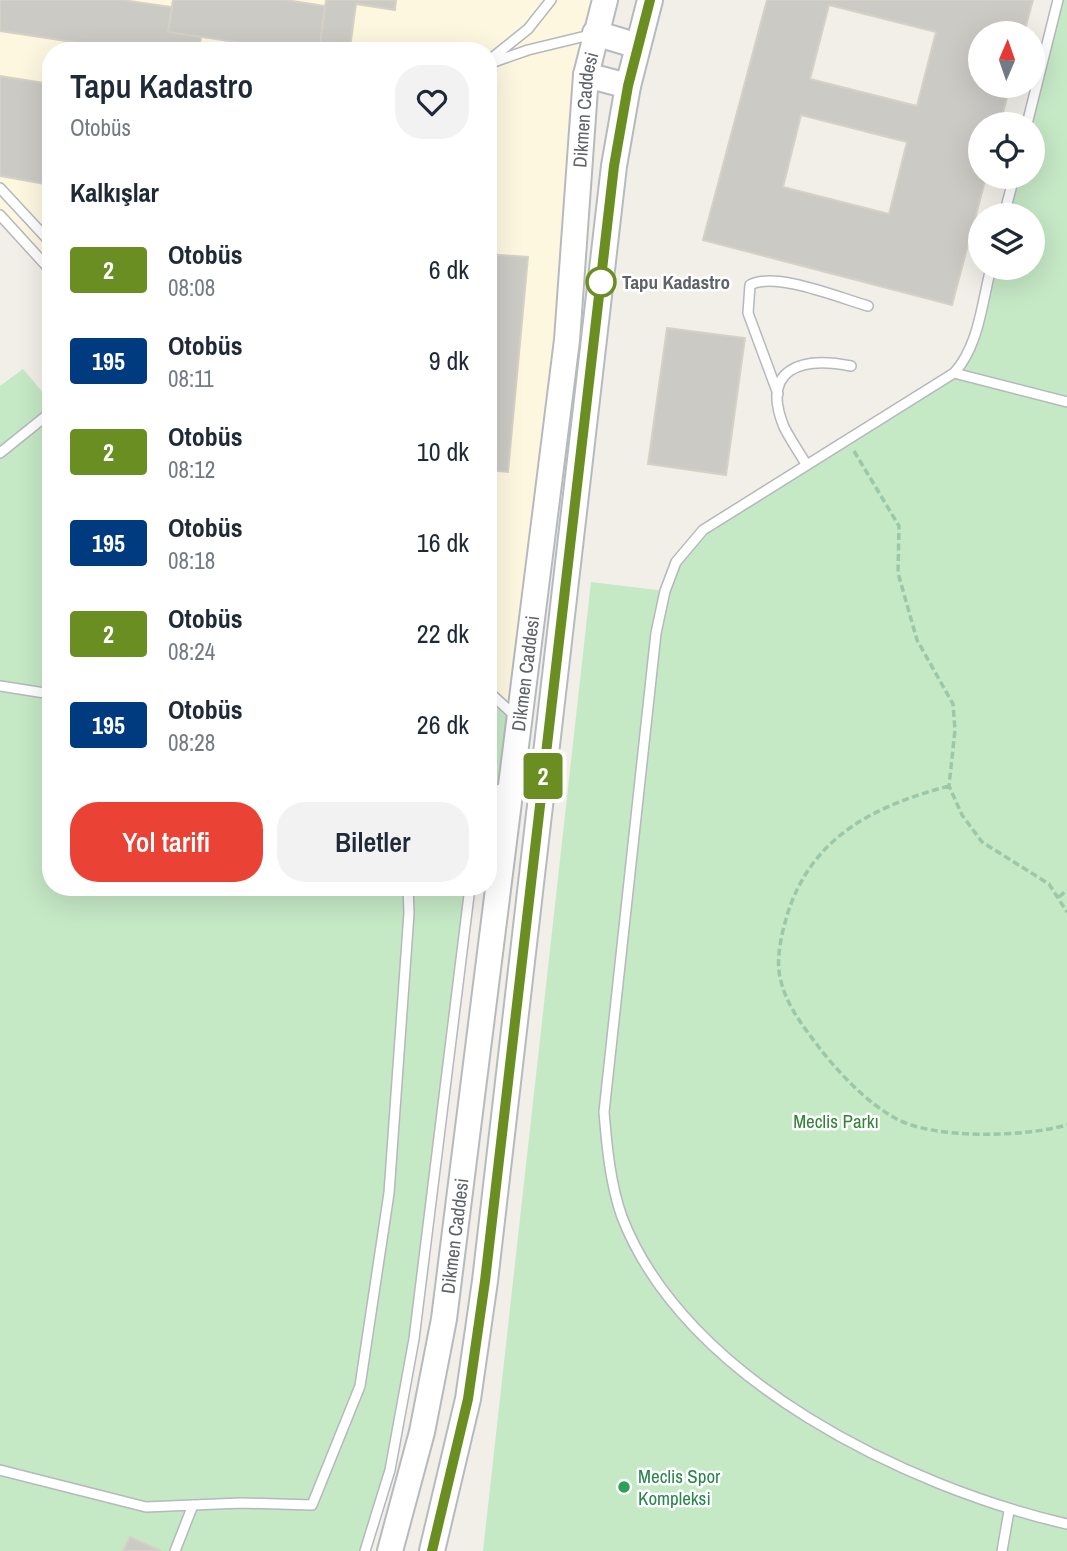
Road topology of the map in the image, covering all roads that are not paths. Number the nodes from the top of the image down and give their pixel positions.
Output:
1 (551, 0) edge
2 (605, 0) edge
3 (650, 0) edge
4 (1058, 0) edge
5 (595, 33) junction
6 (638, 46) junction
7 (497, 55) edge
8 (497, 60) edge
9 (586, 75) junction
10 (628, 86) junction
11 (1030, 112) edge
12 (0, 188) edge
13 (0, 215) edge
14 (42, 233) edge
15 (42, 261) edge
16 (988, 280) edge
17 (868, 306) dead end
18 (850, 366) dead end
19 (954, 373) junction
20 (778, 394) junction
21 (1067, 402) edge
22 (42, 419) edge
23 (0, 453) edge
24 (806, 464) junction
25 (0, 686) edge
26 (42, 693) edge
27 (497, 699) edge
28 (521, 722) junction
29 (497, 798) edge
30 (408, 896) edge
31 (469, 896) edge
32 (0, 1470) edge
33 (193, 1505) junction
34 (1009, 1511) junction
35 (1067, 1524) edge
36 (176, 1551) edge
37 (365, 1551) edge
38 (390, 1551) edge
39 (432, 1551) edge
40 (1002, 1551) edge

1 - 7 lane
2 - 5 main road, Dikmen Caddesi
3 - 6 main road, Dikmen Caddesi
4 - 11 lane
5 - 6 main road
5 - 8 lane
5 - 9 main road, Dikmen Caddesi
6 - 10 main road, Dikmen Caddesi
9 - 10 main road
9 - 28 main road, Dikmen Caddesi
10 - 39 main road, Dikmen Caddesi
12 - 14 lane
13 - 15 lane
16 - 19 lane
17 - 20 lane
18 - 20 lane
19 - 21 lane
19 - 24 lane
20 - 24 lane
22 - 23 lane
24 - 34 lane
25 - 26 lane
27 - 28 lane
28 - 29 lane
28 - 38 main road, Dikmen Caddesi
30 - 33 lane
31 - 37 lane
32 - 33 lane
33 - 36 lane
34 - 35 lane
34 - 40 lane

